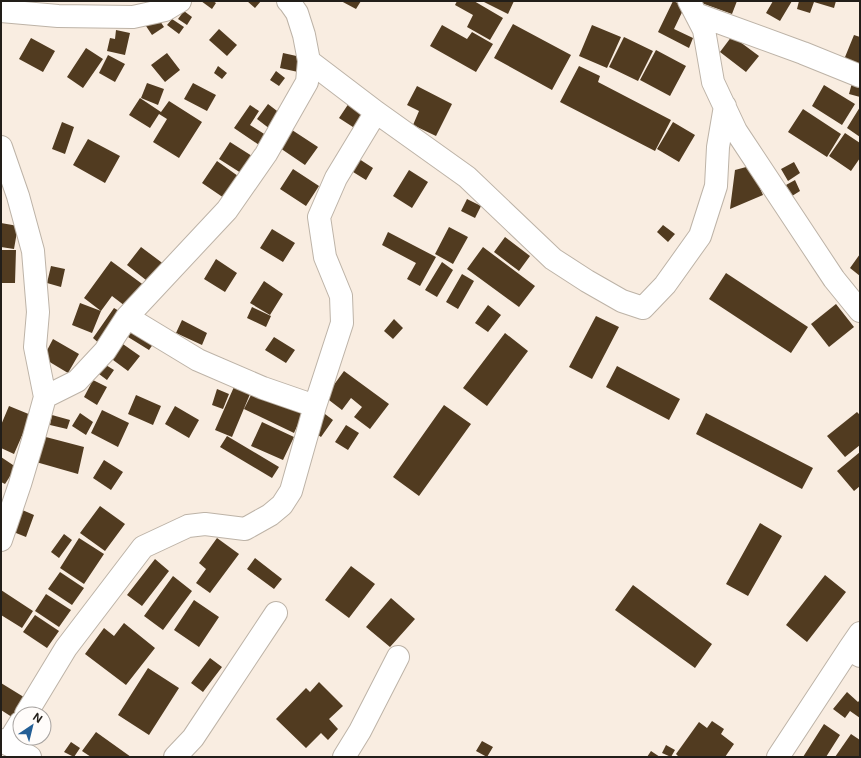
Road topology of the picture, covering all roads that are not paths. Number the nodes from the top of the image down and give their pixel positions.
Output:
1 (288, 1) edge
2 (167, 4) edge
3 (692, 8) edge
4 (1, 10) edge
5 (309, 61) junction
6 (860, 76) edge
7 (725, 106) junction
8 (376, 112) junction
9 (1, 147) edge
10 (860, 311) edge
11 (127, 317) junction
12 (45, 397) junction
13 (315, 406) junction
14 (1, 540) edge
15 (276, 613) dead end
16 (856, 646) edge
17 (398, 657) dead end
18 (31, 706) edge
19 (12, 732) edge
20 (4, 742) edge
21 (30, 757) edge
22 (175, 757) edge
23 (344, 757) edge
24 (778, 757) edge

1 - 5 street
2 - 4 street
3 - 6 street
3 - 7 street
5 - 8 street
5 - 11 street
7 - 8 street
7 - 10 street
8 - 13 street
9 - 12 street
11 - 12 street
11 - 13 street
12 - 14 street
13 - 18 street
15 - 22 street
16 - 24 street
17 - 23 street
19 - 20 street
20 - 21 street

